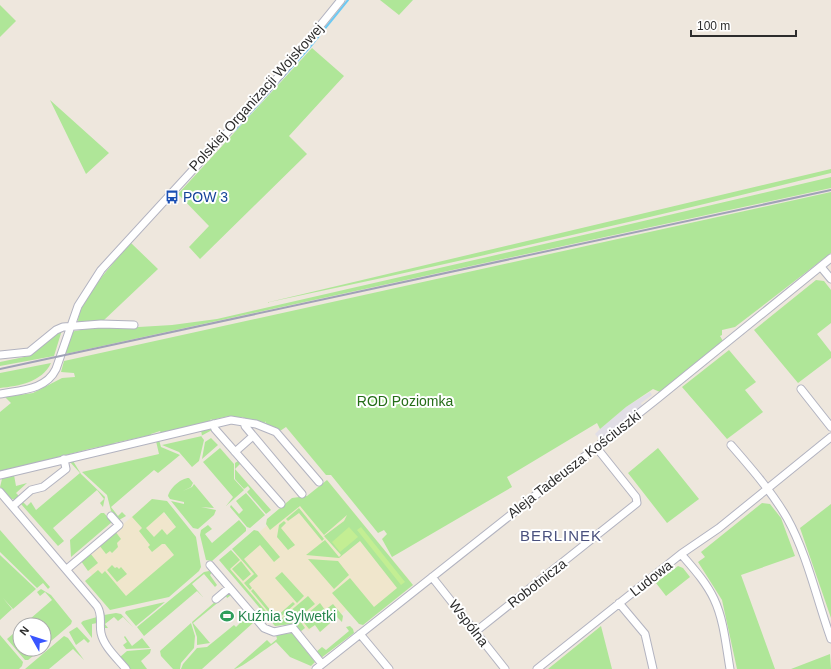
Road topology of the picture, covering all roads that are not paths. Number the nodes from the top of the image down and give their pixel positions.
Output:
1 (341, 0) edge
2 (831, 258) edge
3 (821, 267) junction
4 (831, 279) edge
5 (134, 325) dead end
6 (70, 326) junction
7 (0, 355) edge
8 (802, 389) dead end
9 (0, 394) edge
10 (244, 422) junction
11 (213, 424) junction
12 (831, 427) edge
13 (253, 436) junction
14 (831, 437) edge
15 (732, 445) dead end
16 (596, 447) junction
17 (235, 452) junction
18 (64, 459) junction
19 (0, 475) edge
20 (319, 482) dead end
21 (767, 489) junction
22 (0, 492) edge
23 (302, 494) dead end
24 (281, 504) dead end
25 (13, 506) junction
26 (111, 516) dead end
27 (681, 554) junction
28 (210, 565) dead end
29 (67, 569) junction
30 (432, 577) junction
31 (230, 588) junction
32 (216, 599) dead end
33 (619, 603) junction
34 (475, 632) junction
35 (360, 634) junction
36 (831, 639) edge
37 (322, 664) junction
38 (126, 669) edge
39 (316, 669) edge
40 (388, 669) edge
41 (505, 669) edge
42 (537, 669) edge
43 (653, 669) edge
44 (730, 669) edge

1 - 6 street, Polskiej Organizacji Wojskowej
2 - 3 street, Aleja Tadeusza Kościuszki
3 - 4 street
3 - 16 street, Aleja Tadeusza Kościuszki
5 - 6 street
6 - 7 street
6 - 9 street, Polskiej Organizacji Wojskowej
8 - 12 street
10 - 11 street
10 - 13 street
10 - 20 street
11 - 17 street
11 - 18 street
13 - 17 street
13 - 23 street
14 - 21 street, Ludowa
15 - 21 street
16 - 30 street, Aleja Tadeusza Kościuszki
16 - 34 street, Robotnicza
17 - 24 street
18 - 19 street
18 - 25 street
21 - 27 street, Ludowa
21 - 36 street
22 - 25 street
25 - 29 street
26 - 29 street
27 - 33 street, Ludowa
27 - 44 street
28 - 31 street
29 - 38 street
30 - 34 street, Wspólna
30 - 35 street, Aleja Tadeusza Kościuszki
31 - 32 street
31 - 37 street
33 - 42 street, Ludowa
33 - 43 street
34 - 41 street, Wspólna
35 - 37 street, Aleja Tadeusza Kościuszki
35 - 40 street
37 - 39 street, Aleja Tadeusza Kościuszki

